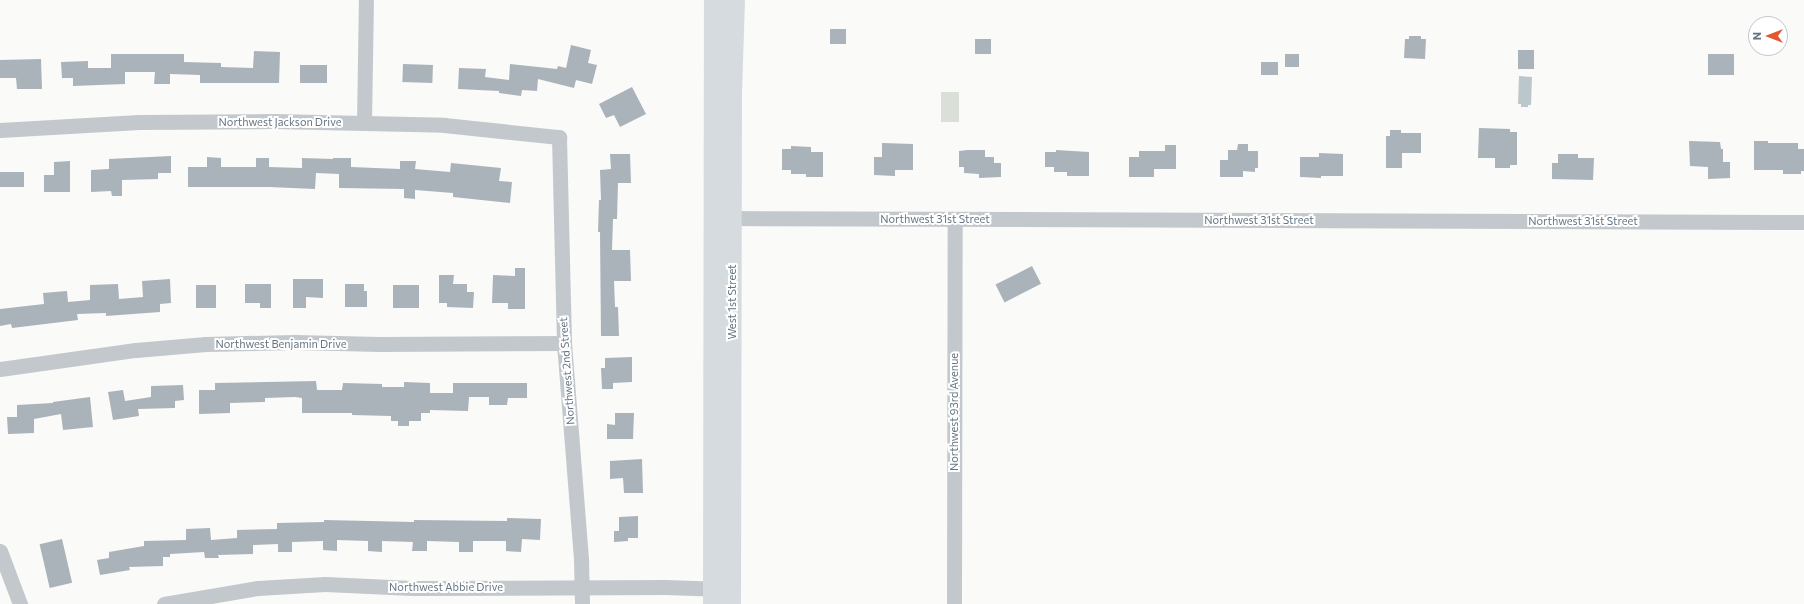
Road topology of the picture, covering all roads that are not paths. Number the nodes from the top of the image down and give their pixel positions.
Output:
1 (366, 0) edge
2 (714, 0) edge
3 (734, 0) edge
4 (364, 123) junction
5 (0, 130) edge
6 (559, 137) joint
7 (723, 218) junction
8 (955, 219) junction
9 (1804, 222) edge
10 (564, 343) junction
11 (0, 369) edge
12 (0, 551) edge
13 (582, 588) junction
14 (722, 596) edge
15 (20, 604) edge
16 (164, 604) edge
17 (582, 604) edge
18 (954, 604) edge

1 - 4 street
2 - 7 main road, West 1st Street
3 - 7 main road, West 1st Street
4 - 5 street, Northwest Jackson Drive
4 - 6 street, Northwest Jackson Drive
6 - 10 street, Northwest 2nd Street
7 - 8 street, Northwest 31st Street
7 - 14 main road, West 1st Street
8 - 9 street, Northwest 31st Street
8 - 18 street, Northwest 93rd Avenue
10 - 11 street, Northwest Benjamin Drive
10 - 13 street, Northwest 2nd Street
12 - 15 street
13 - 14 street, Northwest Abbie Drive
13 - 16 street, Northwest Abbie Drive
13 - 17 street, Northwest 2nd Street

